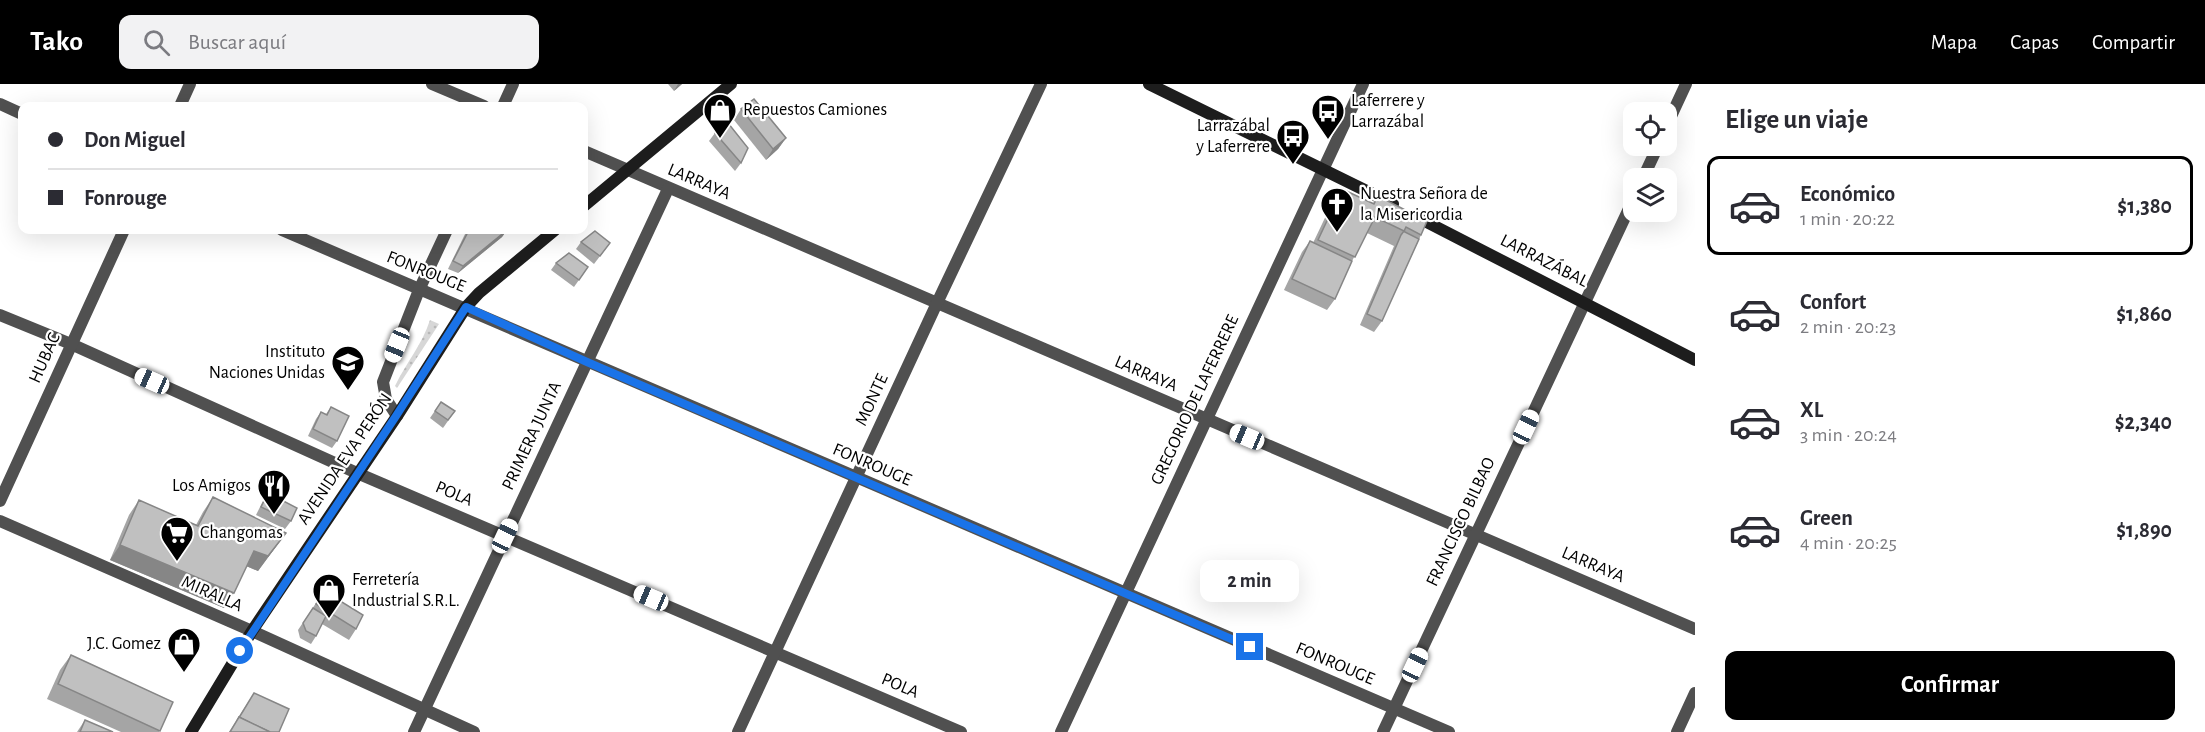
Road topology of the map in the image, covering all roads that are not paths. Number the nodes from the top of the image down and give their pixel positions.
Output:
1 (190, 84) edge
2 (432, 84) edge
3 (513, 84) edge
4 (731, 84) edge
5 (1041, 84) edge
6 (1149, 84) edge
7 (1363, 84) edge
8 (1686, 84) edge
9 (182, 102) edge
10 (475, 102) edge
11 (505, 102) edge
12 (1677, 103) edge
13 (0, 104) edge
14 (18, 112) edge
15 (588, 153) edge
16 (1324, 169) junction
17 (627, 170) junction
18 (668, 189) junction
19 (588, 203) edge
20 (1623, 222) edge
21 (122, 234) edge
22 (291, 234) edge
23 (445, 234) edge
24 (550, 234) edge
25 (419, 290) junction
26 (937, 303) junction
27 (1585, 303) junction
28 (466, 307) junction
29 (0, 315) edge
30 (71, 344) junction
31 (1695, 360) edge
32 (587, 362) junction
33 (396, 416) junction
34 (1206, 419) junction
35 (357, 473) junction
36 (856, 477) junction
37 (0, 501) edge
38 (0, 521) edge
39 (1475, 535) junction
40 (505, 536) junction
41 (1125, 594) junction
42 (1695, 629) edge
43 (252, 631) junction
44 (775, 651) junction
45 (1695, 693) edge
46 (1394, 709) junction
47 (424, 711) junction
48 (191, 732) edge
49 (414, 732) edge
50 (474, 732) edge
51 (738, 732) edge
52 (961, 732) edge
53 (1061, 732) edge
54 (1383, 732) edge
55 (1449, 732) edge
56 (1677, 732) edge

1 - 9 street
2 - 10 street
3 - 11 street
4 - 17 main road
5 - 26 street, MONTE
6 - 16 main road, LARRAZÁBAL
7 - 16 street, GREGORIO DE LAFERRERE
8 - 12 street
13 - 14 street
15 - 17 street, LARRAYA
16 - 27 main road, LARRAZÁBAL
16 - 34 street, GREGORIO DE LAFERRERE
17 - 18 street, LARRAYA
17 - 19 main road
18 - 26 street, LARRAYA
18 - 32 street, PRIMERA JUNTA
20 - 27 street, FRANCISCO BILBAO
21 - 30 street, HUBAC
22 - 25 street, FONROUGE
23 - 25 street
24 - 28 main road, AVENIDA EVA PERÓN
25 - 28 street, FONROUGE
25 - 33 street
26 - 34 street, LARRAYA
26 - 36 street, MONTE
27 - 31 main road, LARRAZÁBAL
27 - 39 street, FRANCISCO BILBAO
28 - 32 street, FONROUGE
28 - 33 main road, AVENIDA EVA PERÓN
29 - 30 street, POLA
30 - 35 street, POLA
30 - 37 street, HUBAC
32 - 36 street, FONROUGE
32 - 40 street, PRIMERA JUNTA
33 - 35 main road, AVENIDA EVA PERÓN
34 - 39 street, LARRAYA
34 - 41 street, GREGORIO DE LAFERRERE
35 - 40 street, POLA
35 - 43 main road, AVENIDA EVA PERÓN
36 - 41 street, FONROUGE
36 - 44 street, MONTE
38 - 43 street, MIRALLA
39 - 42 street, LARRAYA
39 - 46 street, FRANCISCO BILBAO
40 - 44 street, POLA
40 - 47 street, PRIMERA JUNTA
41 - 46 street, FONROUGE
41 - 53 street, GREGORIO DE LAFERRERE
43 - 47 street, MIRALLA
43 - 48 main road, AVENIDA EVA PERÓN
44 - 51 street, MONTE
44 - 52 street, POLA
45 - 56 street
46 - 54 street, FRANCISCO BILBAO
46 - 55 street, FONROUGE
47 - 49 street, PRIMERA JUNTA
47 - 50 street, MIRALLA

